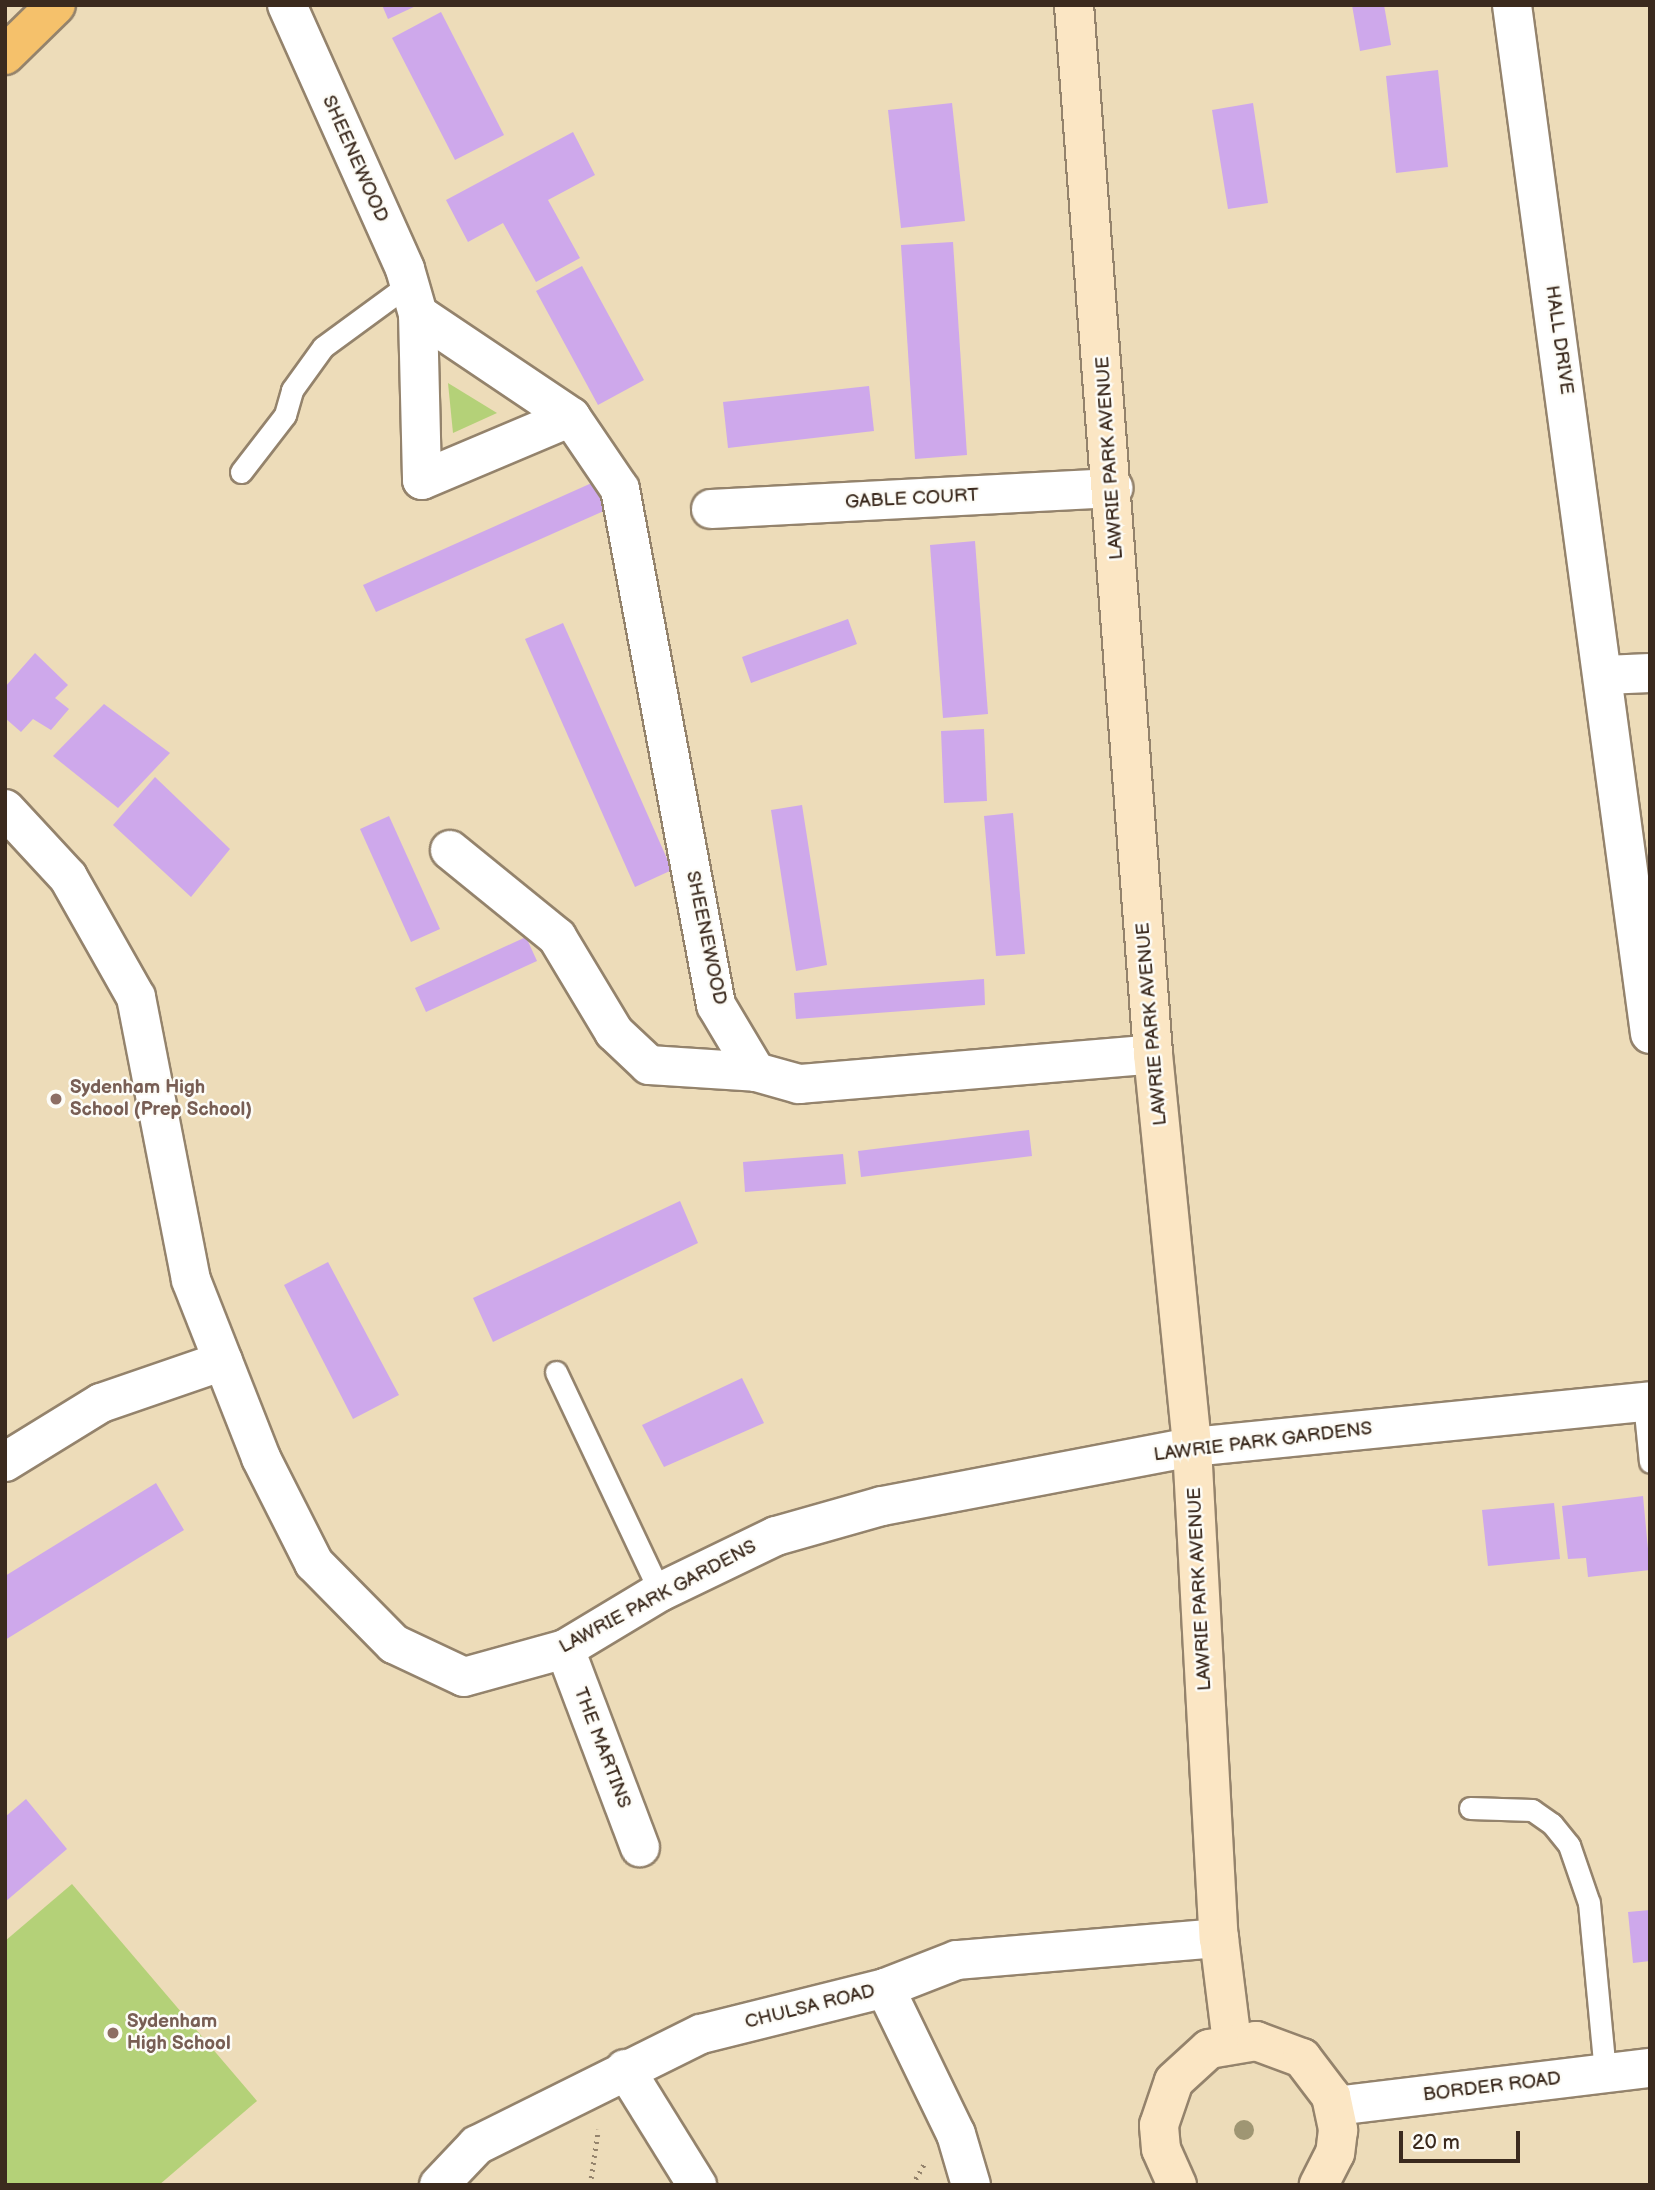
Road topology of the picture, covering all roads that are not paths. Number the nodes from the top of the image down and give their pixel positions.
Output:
1 (56, 5) edge
2 (287, 5) edge
3 (1073, 5) edge
4 (1512, 5) edge
5 (5, 55) edge
6 (414, 299) junction
7 (571, 416) junction
8 (241, 472) dead end
9 (1113, 488) junction
10 (711, 509) dead end
11 (1650, 673) edge
12 (1605, 675) junction
13 (6, 812) edge
14 (450, 850) dead end
15 (1639, 888) edge
16 (1650, 1034) edge
17 (1153, 1054) junction
18 (756, 1072) junction
19 (223, 1361) junction
20 (556, 1372) dead end
21 (1647, 1401) edge
22 (1192, 1447) junction
23 (5, 1462) edge
24 (1650, 1462) edge
25 (660, 1591) junction
26 (565, 1649) junction
27 (1470, 1808) dead end
28 (640, 1847) dead end
29 (1219, 1938) junction
30 (885, 1988) junction
31 (1232, 2042) junction
32 (1650, 2068) edge
33 (625, 2069) junction
34 (1605, 2073) junction
35 (1335, 2106) junction
36 (439, 2185) edge
37 (697, 2185) edge
38 (971, 2185) edge
39 (1177, 2185) edge
40 (1319, 2185) edge

1 - 5 main road
2 - 6 street, SHEENEWOOD
3 - 9 street, LAWRIE PARK AVENUE
4 - 12 street, HALL DRIVE
6 - 7 street, SHEENEWOOD
6 - 7 street, SHEENEWOOD
6 - 8 lane
7 - 18 street, SHEENEWOOD
9 - 10 street, GABLE COURT
9 - 17 street, LAWRIE PARK AVENUE
11 - 12 street
12 - 15 street, HALL DRIVE
13 - 19 street, LAWRIE PARK GARDENS
14 - 18 street
15 - 16 street, HALL DRIVE
17 - 18 street
17 - 22 street, LAWRIE PARK AVENUE
19 - 23 street
19 - 26 street, LAWRIE PARK GARDENS
20 - 25 lane
21 - 22 street, LAWRIE PARK GARDENS
21 - 24 lane
22 - 25 street, LAWRIE PARK GARDENS
22 - 29 street, LAWRIE PARK AVENUE
25 - 26 street, LAWRIE PARK GARDENS
26 - 28 street, THE MARTINS
27 - 34 lane
29 - 30 street, CHULSA ROAD
29 - 31 street, LAWRIE PARK AVENUE
30 - 33 street, CHULSA ROAD
30 - 38 street
31 - 35 street
31 - 39 street
32 - 34 street, BORDER ROAD
33 - 36 street, CHULSA ROAD
33 - 37 street
34 - 35 street, BORDER ROAD
35 - 40 street

